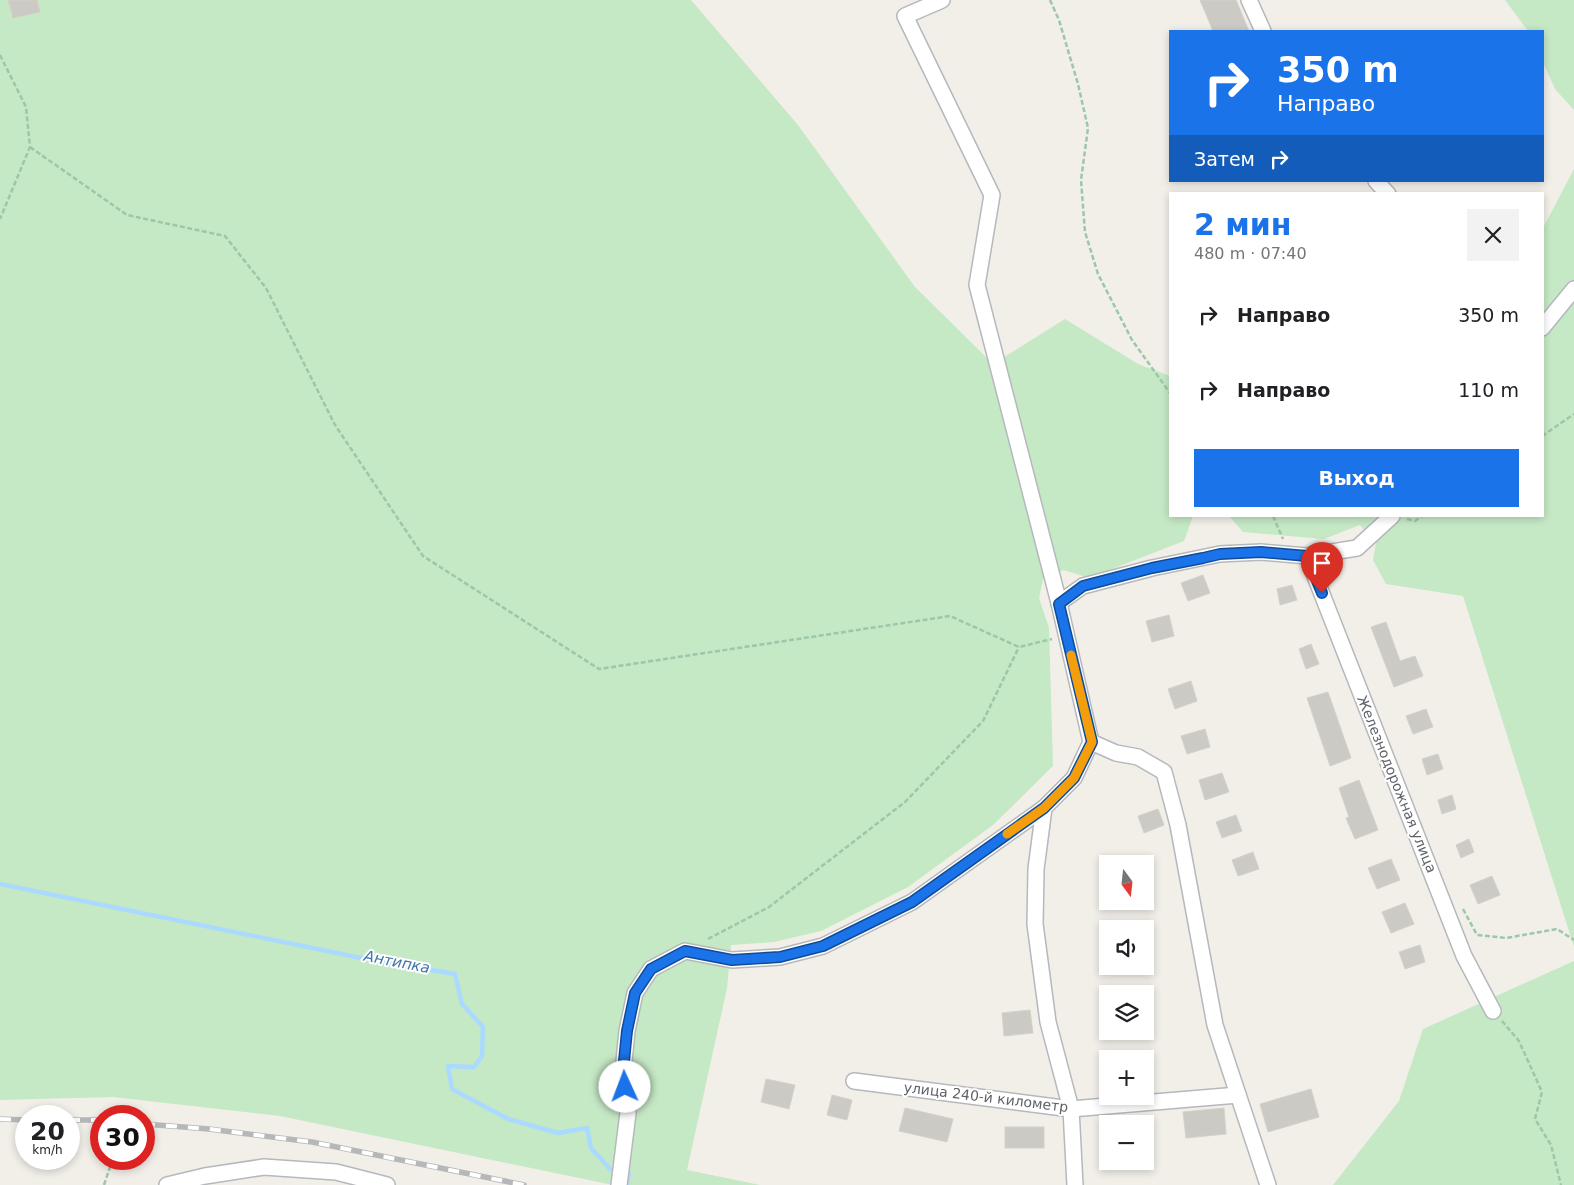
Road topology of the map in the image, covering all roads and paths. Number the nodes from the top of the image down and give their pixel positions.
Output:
1 (942, 0) edge
2 (1050, 0) edge
3 (1249, 0) edge
4 (1263, 30) edge
5 (0, 55) edge
6 (30, 147) junction
7 (1377, 182) edge
8 (1386, 192) edge
9 (0, 219) edge
10 (1574, 288) edge
11 (1544, 326) edge
12 (1169, 392) edge
13 (1574, 414) edge
14 (1544, 435) edge
15 (1273, 517) edge
16 (1391, 517) edge
17 (1290, 554) junction
18 (1307, 556) junction
19 (1059, 604) junction
20 (1066, 635) junction
21 (1019, 647) junction
22 (1092, 742) junction
23 (1044, 808) junction
24 (1461, 905) dead end
25 (1574, 940) edge
26 (685, 951) junction
27 (1493, 1011) joint
28 (854, 1081) dead end
29 (1238, 1095) junction
30 (1071, 1109) junction
31 (109, 1170) edge
32 (104, 1185) edge
33 (168, 1185) edge
34 (387, 1185) edge
35 (619, 1185) edge
36 (1075, 1185) edge
37 (1268, 1185) edge
38 (1561, 1185) edge

1 - 19 street
2 - 12 path
3 - 4 street
5 - 6 path
6 - 9 path
6 - 21 path
7 - 8 street
10 - 11 street
13 - 14 path
15 - 17 path
16 - 18 street
17 - 18 street
17 - 19 street
18 - 27 street, Железнодорожная улица
19 - 20 street
20 - 21 path
20 - 22 street
21 - 26 path
22 - 23 street
22 - 29 street
23 - 26 street
23 - 30 street
24 - 25 path
26 - 35 street
27 - 38 path
28 - 30 street, улица 240-й километр
29 - 30 street, улица 240-й километр
29 - 37 street
30 - 36 street
31 - 32 path
33 - 34 street

